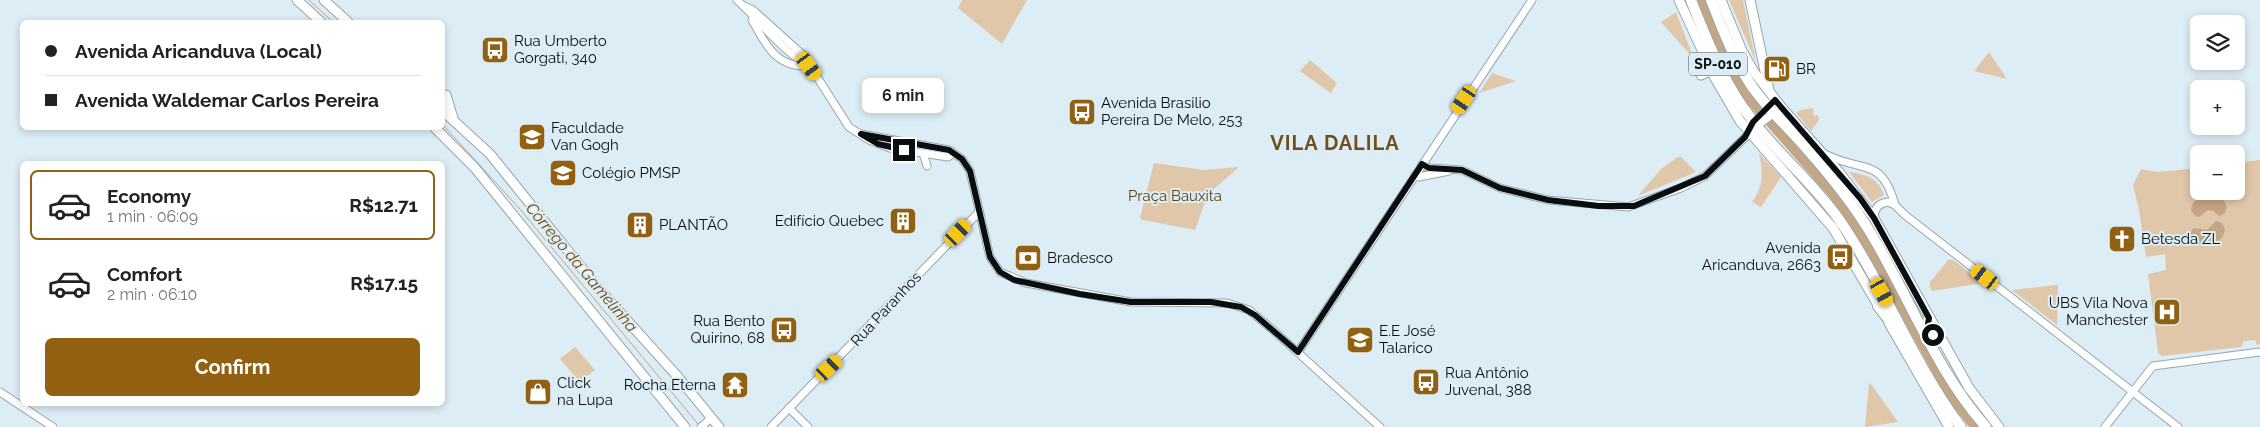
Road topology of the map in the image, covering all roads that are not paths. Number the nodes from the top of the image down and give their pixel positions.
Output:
1 (297, 0) edge
2 (324, 0) edge
3 (1532, 0) edge
4 (1679, 0) edge
5 (1711, 0) edge
6 (1721, 0) edge
7 (1750, 0) edge
8 (740, 2) edge
9 (1692, 2) edge
10 (749, 14) junction
11 (319, 20) edge
12 (346, 20) edge
13 (809, 66) junction
14 (1712, 72) junction
15 (1701, 75) dead end
16 (446, 95) dead end
17 (1771, 107) junction
18 (445, 112) edge
19 (454, 120) junction
20 (1753, 127) junction
21 (437, 130) edge
22 (861, 134) junction
23 (923, 153) junction
24 (1822, 153) junction
25 (953, 154) junction
26 (1422, 164) junction
27 (928, 166) dead end
28 (1454, 169) junction
29 (1415, 175) junction
30 (1895, 205) junction
31 (979, 212) junction
32 (1874, 218) junction
33 (1878, 306) junction
34 (1929, 318) junction
35 (1298, 352) junction
36 (2260, 352) edge
37 (1922, 364) junction
38 (1959, 391) junction
39 (0, 392) edge
40 (2133, 392) junction
41 (20, 405) edge
42 (21, 406) edge
43 (789, 408) junction
44 (711, 418) junction
45 (702, 426) edge
46 (53, 427) edge
47 (685, 427) edge
48 (719, 427) edge
49 (771, 427) edge
50 (808, 427) edge
51 (1380, 427) edge
52 (1948, 427) edge
53 (1961, 427) edge
54 (1986, 427) edge
55 (1999, 427) edge
56 (2105, 427) edge
57 (2178, 427) edge

1 - 11 main road
2 - 12 main road
3 - 26 street
4 - 14 main road
5 - 17 highway, SP-010
6 - 17 main road
7 - 17 main road
8 - 10 street
8 - 13 street
9 - 14 highway
9 - 20 highway, SP-010
10 - 13 street
10 - 13 street
13 - 22 street
14 - 15 main road
14 - 20 main road
16 - 19 main road
17 - 20 street
17 - 24 main road
17 - 38 highway, SP-010
18 - 19 main road
19 - 44 main road
20 - 28 street
20 - 33 main road
20 - 37 highway, SP-010
21 - 47 main road
22 - 23 street
22 - 25 street
23 - 25 street
23 - 27 street
24 - 30 street
24 - 32 main road
25 - 31 street
26 - 28 street
26 - 29 street
28 - 29 street
29 - 35 street
30 - 32 street
30 - 40 street
31 - 35 street
31 - 43 street, Rua Paranhos
32 - 34 main road
33 - 37 highway
33 - 52 main road
34 - 38 highway
34 - 55 main road
35 - 51 street
36 - 40 street
37 - 53 highway, SP-010
38 - 54 highway, SP-010
39 - 41 street
40 - 56 street
40 - 57 street
42 - 46 street
43 - 49 street, Rua Paranhos
43 - 50 street
44 - 45 street
44 - 48 main road

